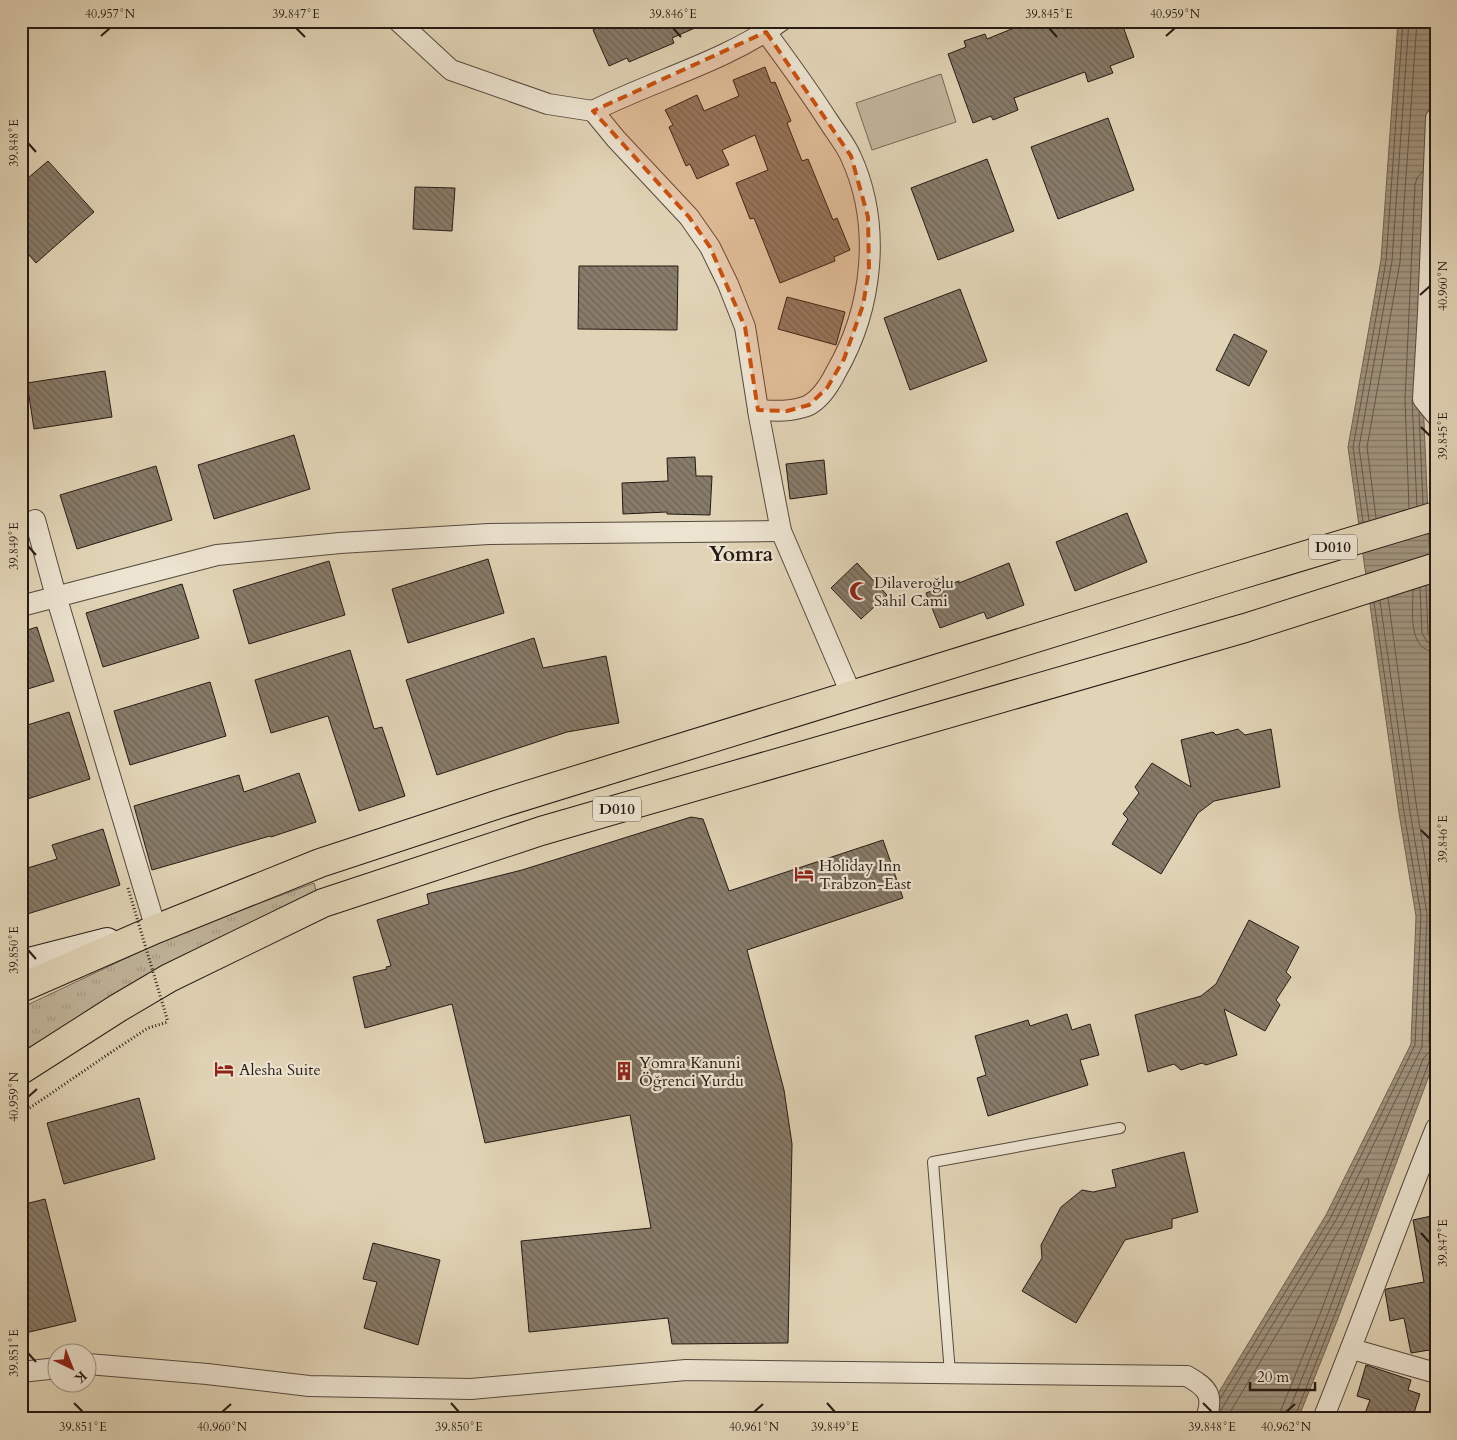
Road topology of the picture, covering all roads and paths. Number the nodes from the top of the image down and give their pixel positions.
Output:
1 (398, 21) edge
2 (768, 25) edge
3 (593, 110) junction
4 (1436, 118) edge
5 (758, 410) junction
6 (1436, 415) edge
7 (1436, 516) edge
8 (36, 520) dead end
9 (782, 531) junction
10 (1436, 567) edge
11 (56, 596) junction
12 (21, 606) edge
13 (852, 696) junction
14 (128, 888) dead end
15 (156, 929) junction
16 (21, 964) edge
17 (21, 988) edge
18 (26, 1068) edge
19 (21, 1114) edge
20 (1120, 1128) dead end
21 (1436, 1128) edge
22 (1352, 1349) junction
23 (98, 1365) edge
24 (48, 1369) edge
25 (21, 1372) edge
26 (950, 1373) junction
27 (1436, 1373) edge
28 (1206, 1419) edge
29 (1323, 1419) edge

1 - 3 street
2 - 3 street
2 - 5 street
3 - 5 street
4 - 6 street
5 - 9 street
7 - 13 highway, D010
8 - 11 street
9 - 11 street
9 - 13 street
10 - 18 highway, D010
11 - 12 street
11 - 15 street
13 - 15 highway, D010
14 - 19 path, bridge
15 - 16 main road
15 - 17 highway, D010
20 - 26 lane
21 - 22 street
22 - 27 street
22 - 29 street
23 - 26 street
24 - 25 street
26 - 28 street

